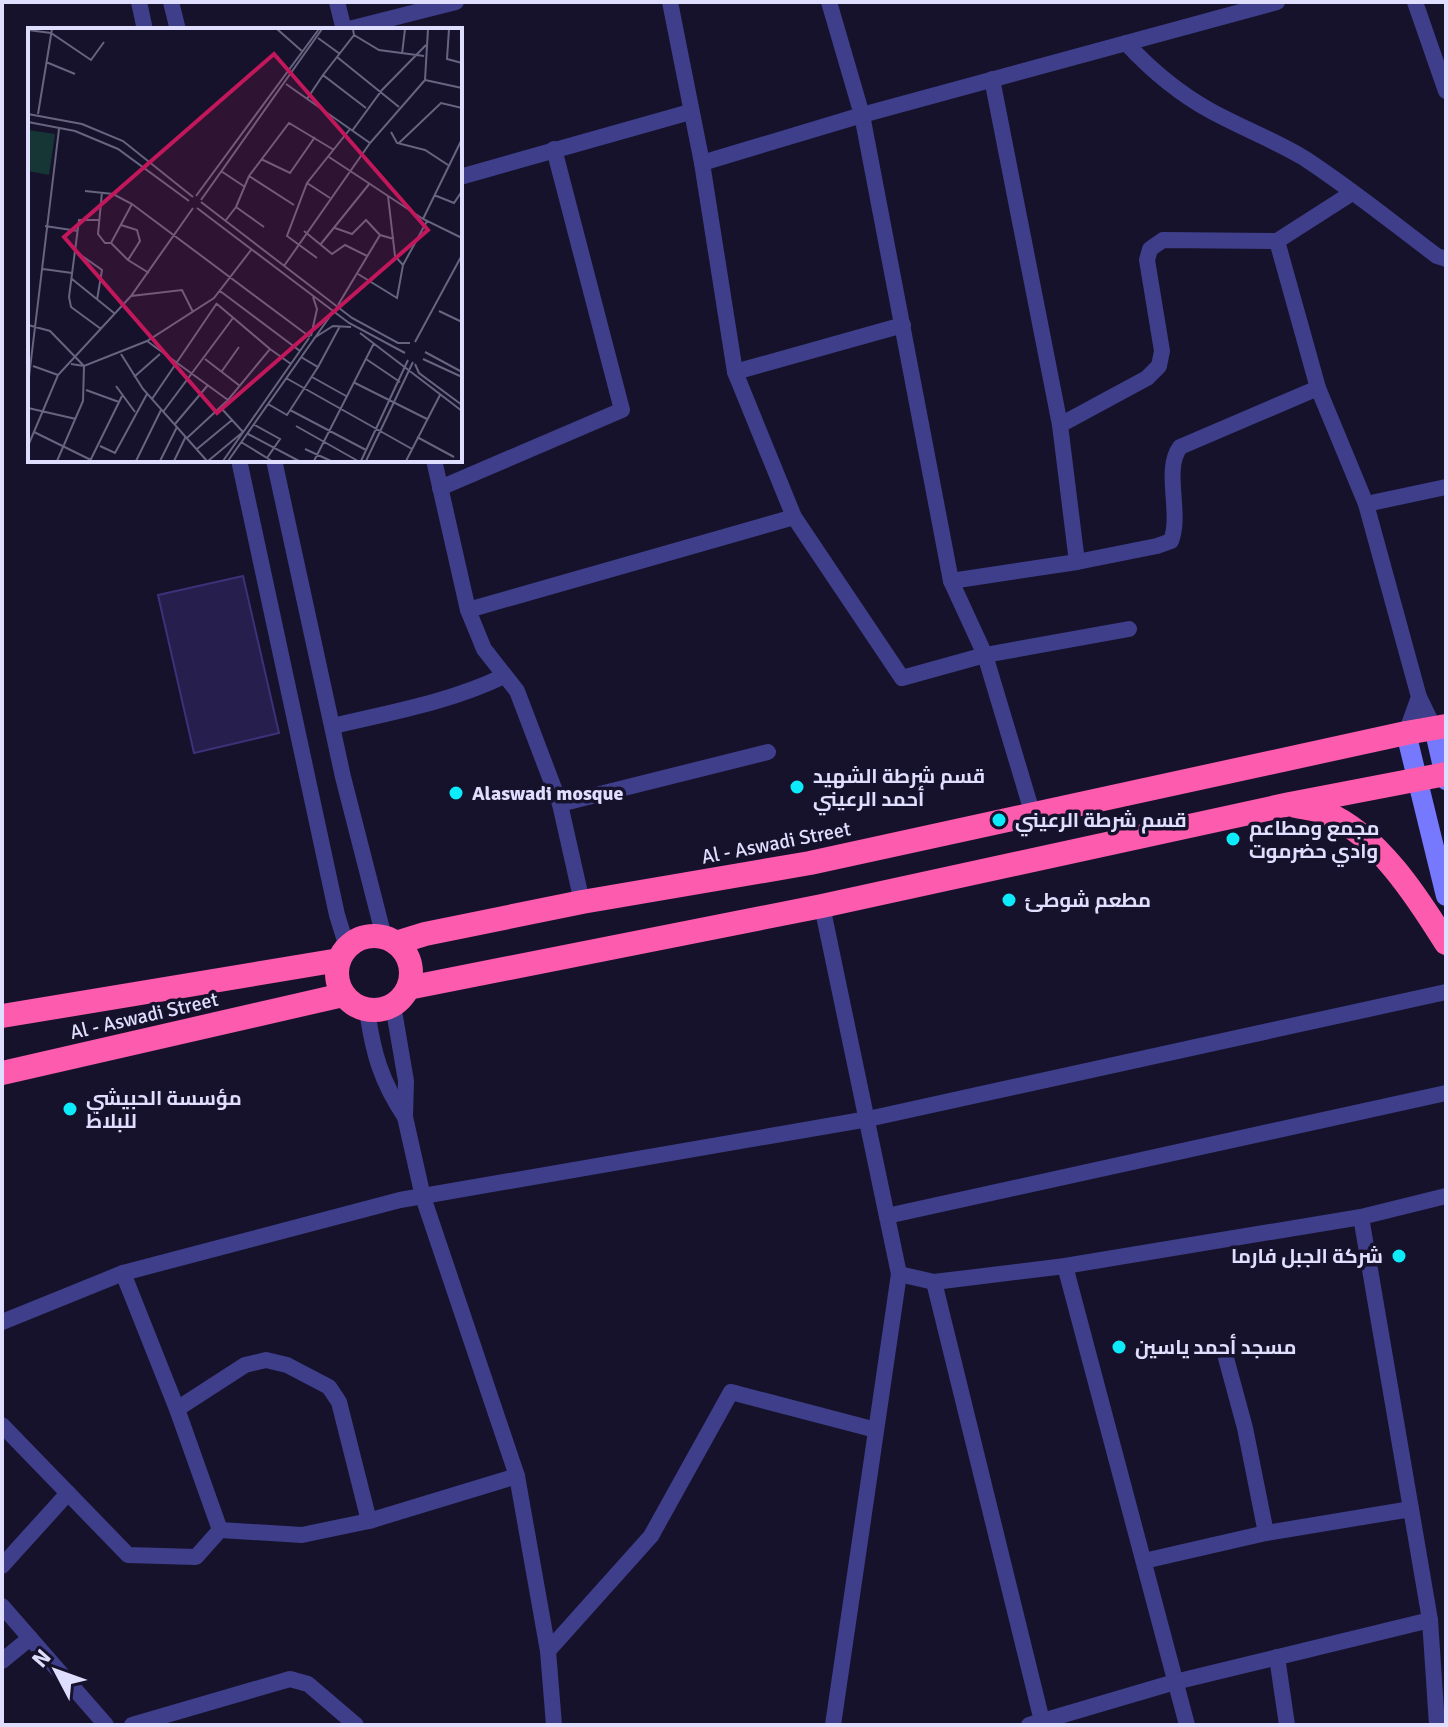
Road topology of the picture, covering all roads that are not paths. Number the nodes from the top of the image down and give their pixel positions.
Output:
1 (139, 2) edge
2 (171, 2) edge
3 (337, 2) edge
4 (456, 2) edge
5 (670, 2) edge
6 (829, 2) edge
7 (1277, 2) edge
8 (1415, 2) edge
9 (145, 28) edge
10 (178, 28) edge
11 (344, 28) edge
12 (352, 28) edge
13 (1126, 43) junction
14 (992, 79) junction
15 (1446, 91) edge
16 (690, 112) junction
17 (862, 115) junction
18 (554, 149) junction
19 (702, 163) junction
20 (462, 176) edge
21 (1352, 193) junction
22 (1277, 241) junction
23 (1446, 259) edge
24 (903, 325) junction
25 (735, 372) junction
26 (1318, 388) junction
27 (1060, 425) junction
28 (239, 462) edge
29 (274, 462) edge
30 (434, 462) edge
31 (1446, 487) edge
32 (440, 488) junction
33 (1366, 504) junction
34 (794, 517) junction
35 (1077, 562) junction
36 (951, 581) junction
37 (468, 610) junction
38 (1129, 629) dead end
39 (985, 655) junction
40 (504, 676) junction
41 (1419, 697) junction
42 (333, 726) junction
43 (1440, 727) edge
44 (1406, 733) junction
45 (768, 752) dead end
46 (1446, 776) edge
47 (1418, 780) junction
48 (560, 804) junction
49 (1290, 804) junction
50 (1033, 815) junction
51 (1446, 896) edge
52 (582, 902) junction
53 (822, 906) junction
54 (390, 940) junction
55 (1446, 943) edge
56 (343, 953) junction
57 (1446, 992) edge
58 (343, 995) junction
59 (400, 997) junction
60 (367, 1010) junction
61 (2, 1016) edge
62 (2, 1073) edge
63 (1446, 1093) edge
64 (405, 1117) junction
65 (868, 1119) junction
66 (1446, 1196) edge
67 (423, 1197) junction
68 (887, 1216) junction
69 (1361, 1217) junction
70 (1065, 1266) junction
71 (123, 1273) junction
72 (899, 1274) junction
73 (934, 1282) junction
74 (2, 1322) edge
75 (1226, 1358) dead end
76 (177, 1409) junction
77 (2, 1425) edge
78 (876, 1430) junction
79 (517, 1476) junction
80 (68, 1493) junction
81 (1411, 1509) junction
82 (369, 1521) junction
83 (220, 1530) junction
84 (1266, 1533) junction
85 (1144, 1561) junction
86 (2, 1566) edge
87 (2, 1606) edge
88 (1430, 1620) junction
89 (30, 1638) junction
90 (548, 1651) junction
91 (1277, 1657) junction
92 (2, 1661) edge
93 (1175, 1682) junction
94 (1441, 1684) edge
95 (1038, 1724) edge
96 (106, 1725) edge
97 (132, 1725) edge
98 (356, 1725) edge
99 (554, 1725) edge
100 (833, 1725) edge
101 (1187, 1725) edge
102 (1287, 1725) edge
103 (1437, 1725) edge

1 - 9 street
2 - 10 street
3 - 11 street
4 - 12 street
5 - 16 street
6 - 17 street
7 - 13 street
8 - 15 street
13 - 14 street
13 - 21 street
14 - 17 street
14 - 27 street
16 - 18 street
16 - 19 street
17 - 19 street
17 - 24 street
18 - 20 street
18 - 32 street
19 - 25 street
21 - 22 street
21 - 23 street
22 - 26 street
22 - 27 street
24 - 25 street
24 - 36 street
25 - 34 street
26 - 33 street
26 - 35 street
27 - 35 street
28 - 56 street
29 - 42 street
30 - 32 street
31 - 33 street
32 - 37 street
33 - 41 street
34 - 37 street
34 - 39 street
35 - 36 street
36 - 39 street
37 - 40 street
38 - 39 street
39 - 50 street
40 - 42 street
40 - 48 street
41 - 43 street
41 - 44 street
42 - 54 street
43 - 44 highway, Al - Aswadi Street
43 - 46 street
44 - 47 street
44 - 50 highway, Al - Aswadi Street
45 - 48 street
46 - 47 highway
47 - 49 highway
47 - 51 street
48 - 52 street
49 - 53 highway
49 - 55 highway
50 - 52 highway, Al - Aswadi Street
52 - 54 highway, Al - Aswadi Street
53 - 59 highway
53 - 65 street
54 - 56 highway
54 - 59 highway
56 - 58 highway
56 - 61 highway, Al - Aswadi Street
57 - 65 street
58 - 60 highway
58 - 62 highway, Al - Aswadi Street
59 - 60 highway
59 - 64 street
60 - 64 street
63 - 68 street
64 - 67 street
65 - 67 street
65 - 68 street
66 - 69 street
67 - 71 street
67 - 79 street
68 - 72 street
69 - 70 street
69 - 81 street
70 - 73 street
70 - 85 street
71 - 74 street
71 - 76 street
72 - 73 street
72 - 78 street
73 - 95 street
75 - 84 street
76 - 82 street
76 - 83 street
77 - 80 street
78 - 90 street
78 - 100 street
79 - 82 street
79 - 90 street
80 - 83 street
80 - 86 street
81 - 84 street
81 - 88 street
82 - 83 street
84 - 85 street
85 - 93 street
87 - 89 street
88 - 91 street
88 - 94 street
89 - 92 street
89 - 96 street
90 - 99 street
91 - 93 street
91 - 102 street
93 - 95 street
93 - 101 street
94 - 103 street
97 - 98 street

